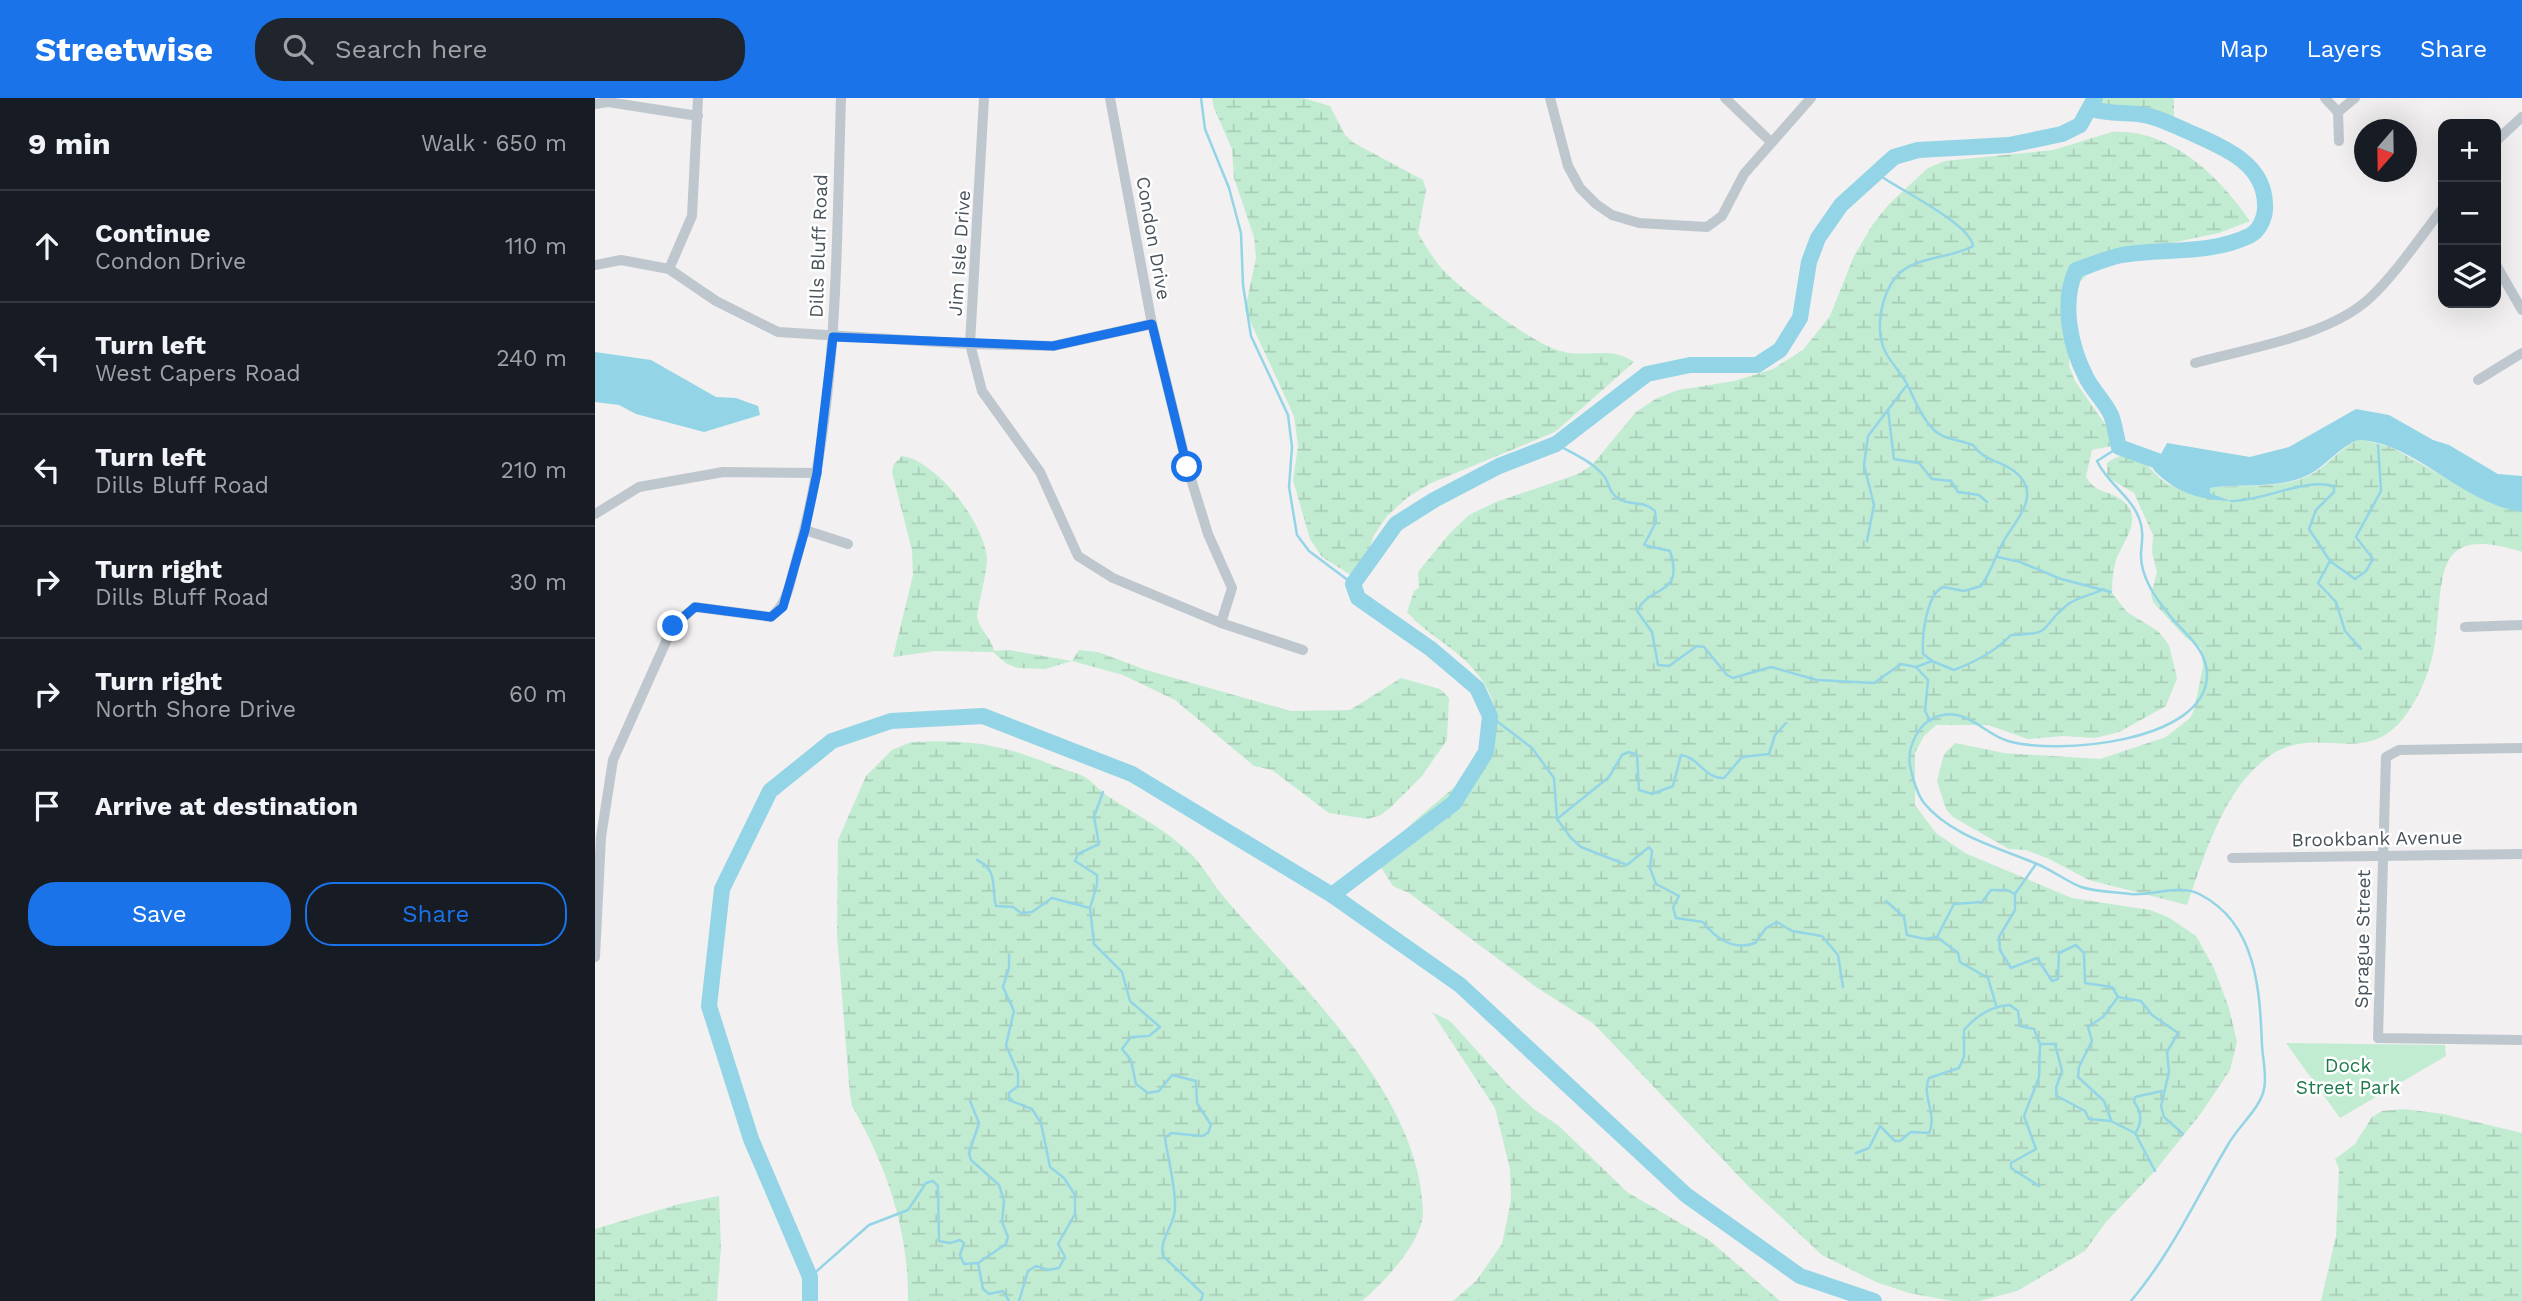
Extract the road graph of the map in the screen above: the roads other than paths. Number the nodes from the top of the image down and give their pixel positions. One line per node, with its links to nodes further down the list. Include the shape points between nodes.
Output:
1 (698, 98): 12 (street)
2 (841, 98): 23 (street, Dills Bluff Road)
3 (984, 98): 24 (street, Jim Isle Drive)
4 (1110, 98): 22 (street, Condon Drive)
5 (1550, 98): 16 (street, via 1568,166 1580,188 1612,215 1639,223 1707,227 1717,221 1744,174)
6 (1725, 98): 16 (street)
7 (1811, 98): 16 (street)
8 (2325, 98): 11 (street)
9 (2355, 98): 11 (street)
10 (595, 104): 12 (street)
11 (2338, 112): 15 (street)
12 (698, 116): 19 (street, via 692,216)
13 (2522, 117): 14 (street)
14 (2501, 136)
15 (2339, 141)
16 (1770, 142)
17 (2438, 214): 26 (street, via 2371,297 2339,320)
18 (595, 265): 19 (street, via 621,260)
19 (669, 269): 23 (street, via 761,325 778,332)
20 (2501, 274): 21 (street)
21 (2522, 310)
22 (1152, 324): 24 (street, via 1053,346); 32 (street, Condon Drive, via 1187,467 1231,588)
23 (833, 337): 24 (street); 28 (street, Dills Bluff Road)
24 (970, 344): 32 (street, Jim Isle Drive, via 982,391 1040,472 1078,556 1113,578)
25 (2522, 353): 27 (street)
26 (2195, 363)
27 (2478, 380)
28 (817, 473): 29 (street, via 723,472 639,487); 30 (street, Dills Bluff Road)
29 (595, 514)
30 (805, 530): 31 (street); 37 (street, Dills Bluff Road, via 783,607 771,617 695,607 673,626 613,760)
31 (848, 544)
32 (1221, 623): 35 (street, Jim Isle Drive)
33 (2522, 625): 34 (street)
34 (2465, 626)
35 (1303, 650)
36 (2522, 748): 39 (street, Sprague Street, via 2399,750 2386,757)
37 (598, 837): 41 (street)
38 (2522, 854): 39 (street, Brookbank Avenue)
39 (2381, 856): 40 (street, Brookbank Avenue); 42 (street, Sprague Street, via 2378,1038)
40 (2232, 858)
41 (595, 957)
42 (2522, 1040)

